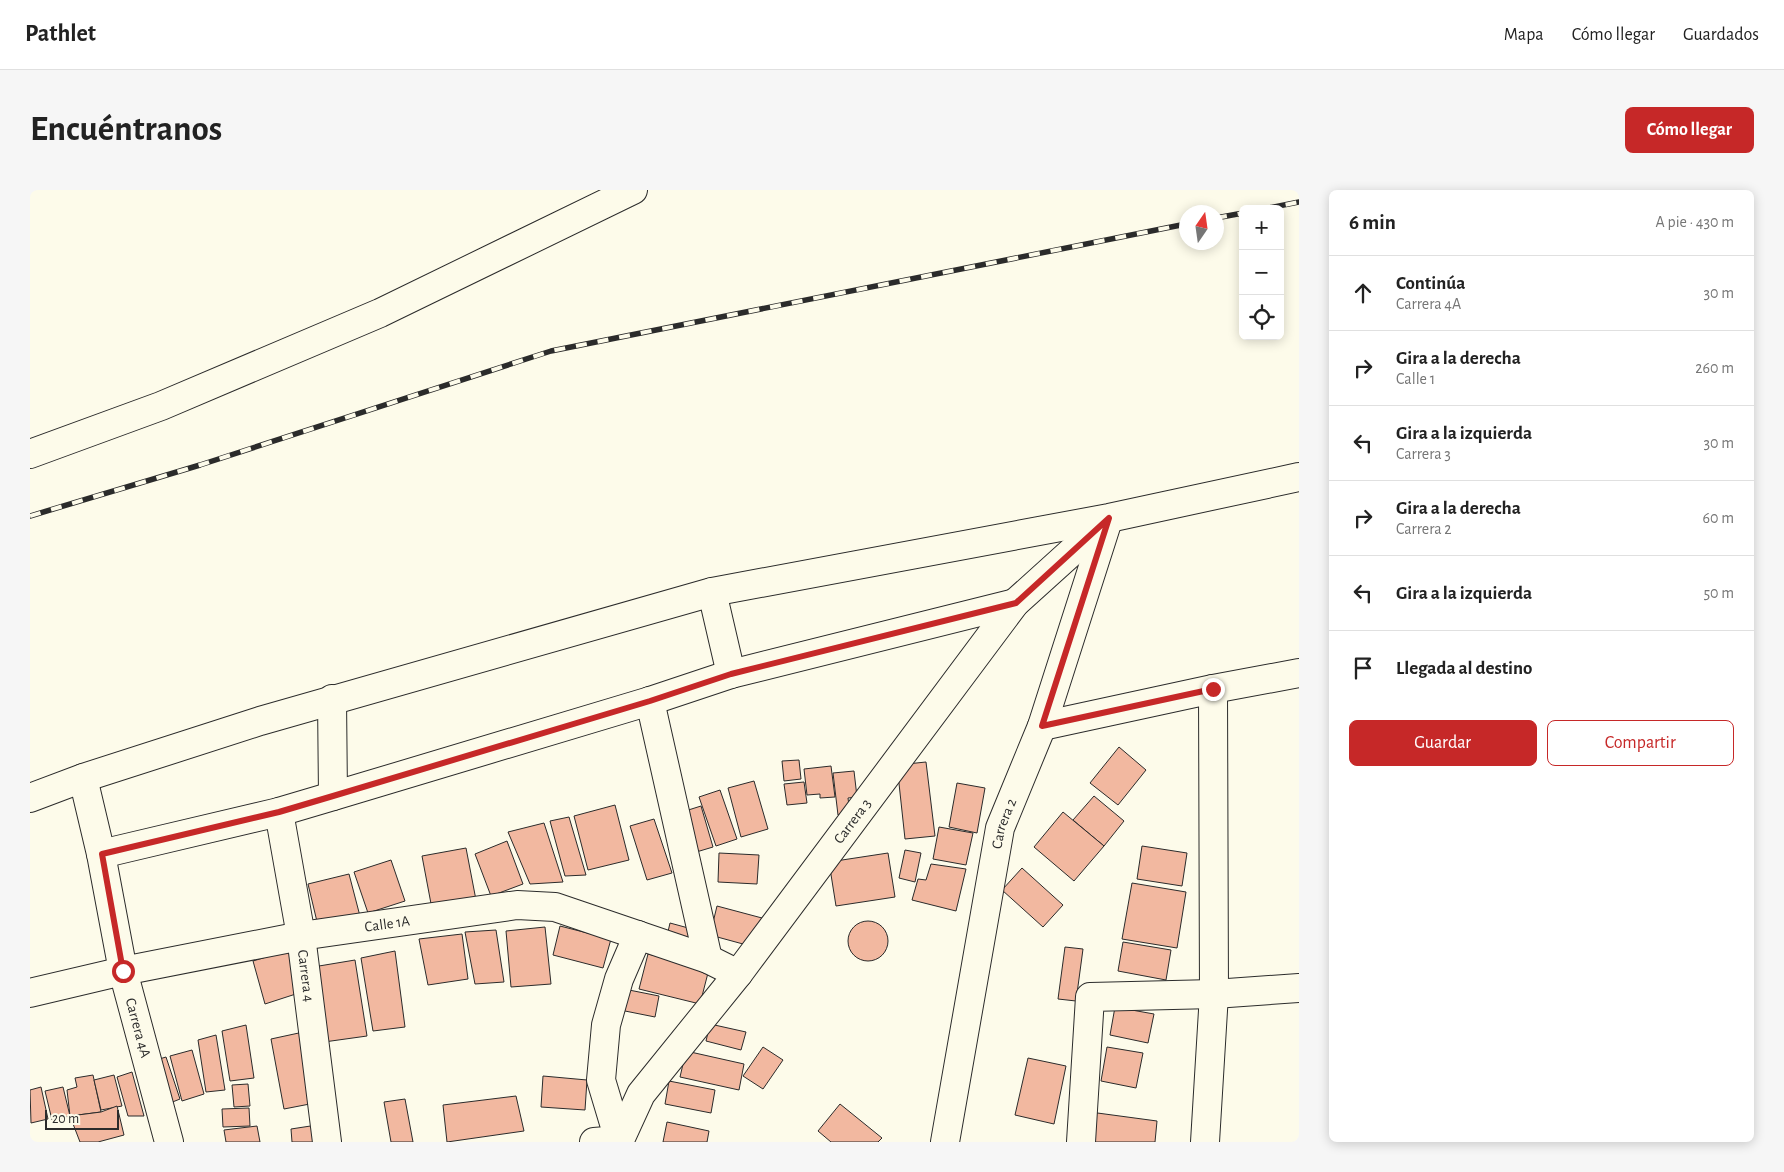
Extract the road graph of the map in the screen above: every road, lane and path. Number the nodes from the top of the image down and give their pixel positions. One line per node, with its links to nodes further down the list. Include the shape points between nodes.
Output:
1 (633, 190): 2 (street, via 380,313 161,406)
2 (30, 454)
3 (1299, 477): 4 (street)
4 (1109, 518): 5 (street); 6 (street, Carrera 3); 12 (street, Carrera 2)
5 (712, 592): 8 (street); 10 (street)
6 (1016, 603): 8 (street); 22 (street, Carrera 3)
7 (1299, 673): 9 (street)
8 (731, 674): 11 (street)
9 (1213, 689): 12 (street); 25 (street)
10 (332, 699): 13 (street); 14 (street)
11 (650, 701): 14 (street); 20 (street)
12 (1042, 726): 29 (street, Carrera 2, via 1000,828)
13 (83, 778): 15 (street); 17 (street, Carrera 4A)
14 (333, 796): 16 (street)
15 (30, 798)
16 (279, 812): 17 (street); 19 (street, Carrera 4)
17 (102, 854): 21 (street, Carrera 4A)
18 (638, 935): 19 (street, Calle 1A, via 555,907 517,905); 20 (street, Calle 1A); 26 (street, via 619,979 606,1025 601,1080)
19 (301, 936): 21 (street, Calle 1A); 28 (street, Carrera 4)
20 (708, 959): 22 (street, Calle 1A)
21 (123, 971): 24 (street, Calle 1A); 27 (street, Carrera 4A)
22 (738, 974): 26 (street, Carrera 3, via 641,1094)
23 (1299, 988): 25 (street)
24 (30, 993)
25 (1214, 994): 30 (street, via 1090,996); 31 (street)
26 (610, 1141)
27 (169, 1142)
28 (327, 1142)
29 (946, 1142)
30 (1081, 1142)
31 (1206, 1142)

